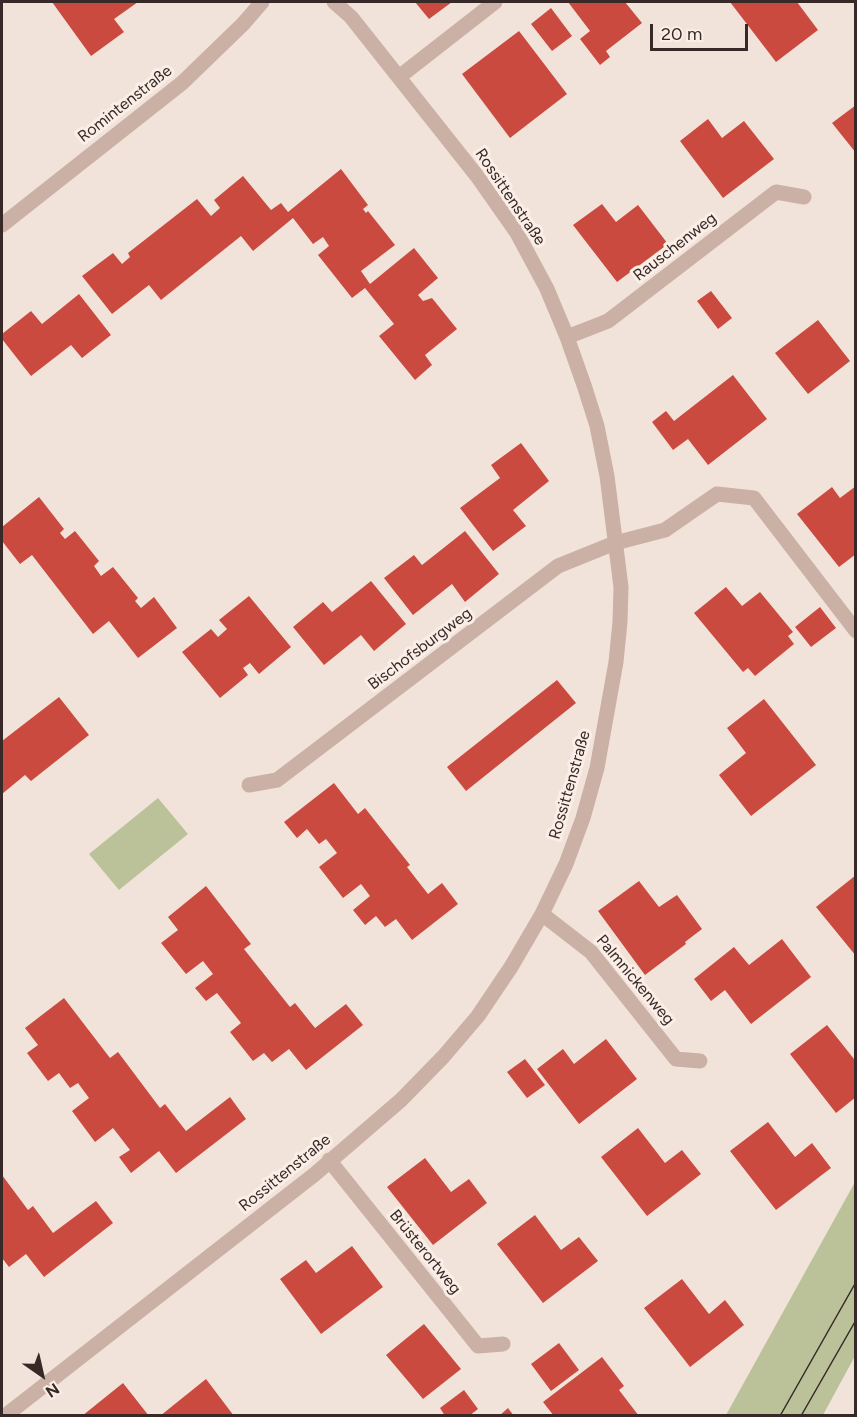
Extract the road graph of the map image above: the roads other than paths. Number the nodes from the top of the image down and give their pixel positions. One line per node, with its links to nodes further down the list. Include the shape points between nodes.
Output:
1 (262, 2): 6 (street, Romintenstraße, via 182,83)
2 (334, 2): 4 (street, Rossittenstraße, via 351,17)
3 (495, 2): 4 (street)
4 (399, 77): 7 (street, Rossittenstraße, via 517,233)
5 (804, 197): 7 (street, Rauschenweg, via 776,192 608,321)
6 (2, 225)
7 (567, 337): 8 (street, Rossittenstraße, via 597,426)
8 (615, 543): 9 (street, Bischofsburgweg, via 665,530 717,494 754,498); 10 (street, Bischofsburgweg, via 558,566 277,780); 11 (street, Rossittenstraße, via 621,587 620,622 604,734 583,818)
9 (855, 631)
10 (249, 785)
11 (542, 914): 12 (street, Palmnickenweg, via 591,952 676,1059); 13 (street, Rossittenstraße, via 478,1016 443,1057 401,1100)
12 (700, 1061)
13 (329, 1160): 14 (street, Brüsterortweg, via 478,1346); 15 (street, Rossittenstraße)
14 (503, 1344)
15 (12, 1413)

